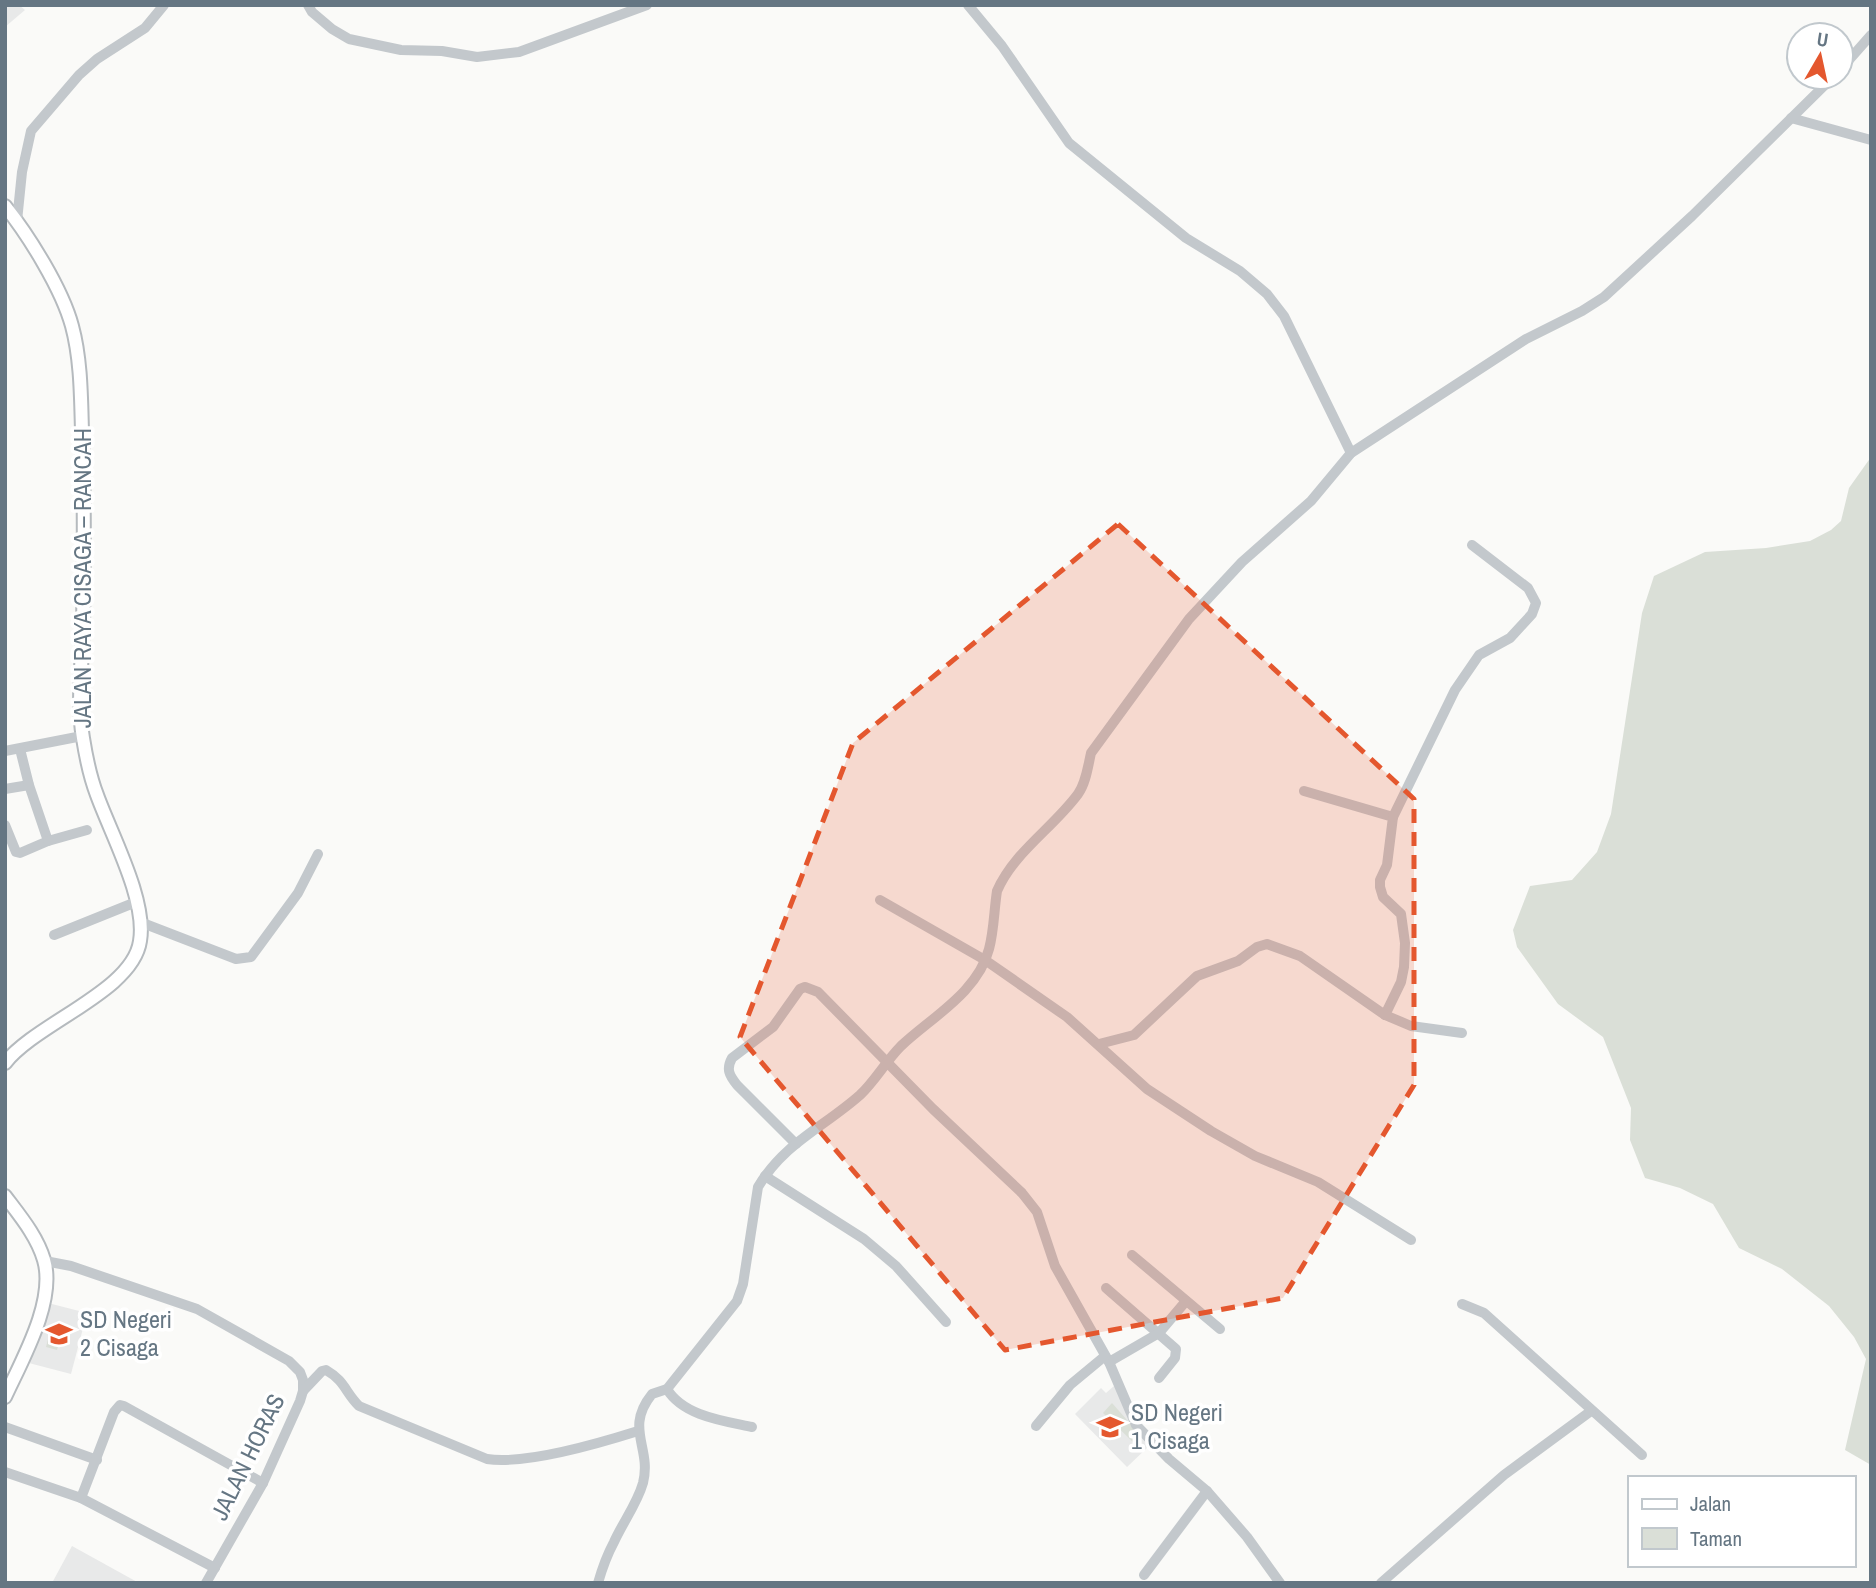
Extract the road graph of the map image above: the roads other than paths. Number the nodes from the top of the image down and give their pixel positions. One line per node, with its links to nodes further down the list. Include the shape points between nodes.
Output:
1 (164, 5): 11 (street, via 145,28 79,75 31,131)
2 (308, 5): 3 (street, via 349,39 401,50 477,57 519,52)
3 (647, 5)
4 (968, 5): 12 (street, via 1069,143 1186,238 1240,271 1266,294 1284,316)
5 (1871, 35): 6 (street)
6 (1855, 53)
7 (1819, 91): 8 (street)
8 (1791, 118): 9 (street); 12 (street, via 1604,297 1525,339)
9 (1871, 141)
10 (5, 206): 11 (main road, JALAN RAYA CISAGA – RANCAH)
11 (17, 221): 14 (main road, JALAN RAYA CISAGA – RANCAH, via 64,305 75,340 84,485)
12 (1351, 453): 29 (street, via 1311,501 1242,562 1189,619 1091,752 1079,793 1001,883)
13 (1472, 545): 20 (street, via 1528,588 1536,603 1510,638 1479,655 1455,690)
14 (82, 736): 15 (street); 26 (main road, JALAN RAYA CISAGA – RANCAH, via 96,793)
15 (20, 749): 16 (street); 17 (street)
16 (5, 751)
17 (29, 785): 18 (street); 23 (street)
18 (5, 789)
19 (1304, 791): 20 (street)
20 (1392, 817): 30 (street, via 1380,887 1383,897 1401,915 1405,967)
21 (5, 825): 23 (street, via 16,852)
22 (86, 830): 23 (street)
23 (48, 841)
24 (318, 854): 27 (street, via 298,893 251,957 236,959)
25 (880, 900): 29 (street)
26 (136, 902): 27 (main road, JALAN RAYA CISAGA – RANCAH); 28 (street)
27 (140, 922): 34 (main road, JALAN RAYA CISAGA – RANCAH, via 137,953 123,973 29,1040)
28 (54, 935)
29 (985, 960): 32 (street); 33 (street, via 964,990)
30 (1385, 1015): 31 (street, via 1411,1026); 32 (street, via 1300,956 1267,944 1197,976 1134,1035)
31 (1462, 1033)
32 (1099, 1045): 38 (street, via 1147,1089 1211,1131 1255,1156 1318,1182)
33 (887, 1062): 35 (street, via 860,1094); 35 (street, via 818,992 800,989 773,1027 728,1065 737,1085); 47 (street, via 1037,1212 1055,1266)
34 (5, 1063)
35 (796, 1144): 36 (street)
36 (765, 1176): 44 (street, via 864,1239 897,1266); 49 (street, via 758,1187 740,1293)
37 (5, 1196): 40 (main road)
38 (1410, 1240)
39 (1132, 1255): 42 (street)
40 (45, 1261): 50 (street, JALAN HORAS, via 205,1312 289,1361 300,1372); 51 (main road, via 44,1300)
41 (1106, 1288): 46 (street)
42 (1186, 1301): 45 (street); 46 (street)
43 (1462, 1304): 52 (street, via 1484,1313)
44 (946, 1322)
45 (1220, 1329)
46 (1159, 1333): 47 (street); 48 (street, via 1177,1351)
47 (1107, 1359): 53 (street, via 1070,1385); 61 (street, via 1140,1430)
48 (1160, 1378)
49 (667, 1389): 55 (street, via 681,1404 702,1414); 56 (street, via 645,1402)
50 (303, 1391): 56 (street, via 326,1370 344,1384 359,1406 499,1461); 60 (street, JALAN HORAS)
51 (5, 1397)
52 (1591, 1411): 57 (street); 68 (street, via 1504,1475)
53 (1036, 1426)
54 (5, 1427): 58 (street)
55 (752, 1427)
56 (638, 1431): 67 (street, via 645,1457 642,1483)
57 (1642, 1455)
58 (97, 1460): 60 (street, via 116,1408 124,1406); 62 (street)
59 (5, 1472): 62 (street)
60 (263, 1483): 63 (street, JALAN HORAS)
61 (1207, 1491): 64 (street); 65 (street, via 1247,1537)
62 (81, 1498): 63 (street)
63 (215, 1568): 66 (street, JALAN HORAS)
64 (1144, 1574)
65 (1275, 1581)
66 (205, 1583)
67 (598, 1583)
68 (1381, 1583)

